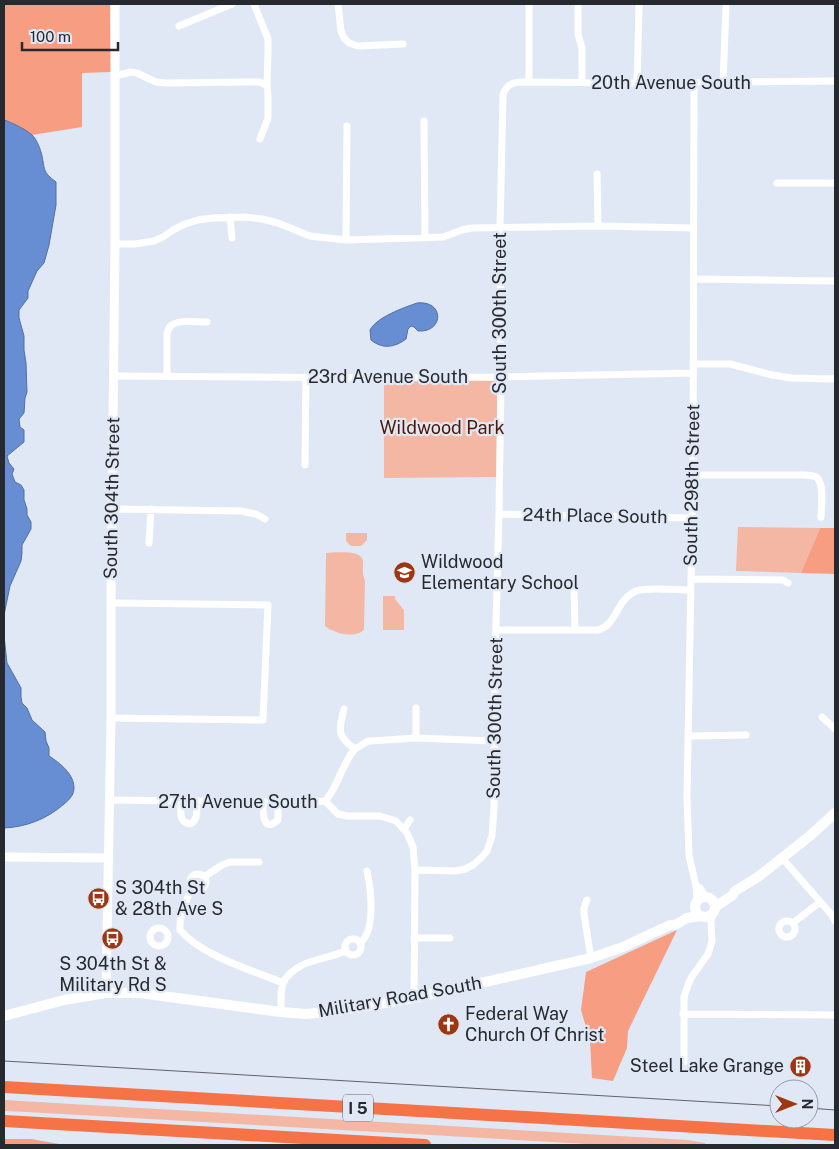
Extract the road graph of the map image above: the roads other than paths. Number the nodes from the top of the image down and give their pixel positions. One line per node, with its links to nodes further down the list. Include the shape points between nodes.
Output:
1 (115, 4): 11 (street, South 304th Street)
2 (232, 4): 9 (street)
3 (254, 4): 19 (street, via 268,39)
4 (338, 4): 10 (street, via 341,31 348,43 358,46)
5 (529, 4): 13 (street)
6 (578, 4): 14 (street)
7 (639, 5): 15 (street)
8 (726, 7): 17 (street)
9 (179, 26)
10 (403, 44)
11 (115, 76): 19 (street, via 131,72 156,82 260,82); 33 (street, South 304th Street)
12 (835, 81): 17 (street, 20th Avenue South)
13 (529, 82): 14 (street, 20th Avenue South); 18 (street, 20th Avenue South)
14 (582, 82): 15 (street, 20th Avenue South)
15 (637, 83): 16 (street, 20th Avenue South)
16 (694, 83): 17 (street, 20th Avenue South); 29 (street, South 298th Street)
17 (723, 83)
18 (508, 85): 28 (street, South 300th Street, via 503,94)
19 (267, 86): 22 (street, via 268,118)
20 (424, 121): 31 (street)
21 (347, 126): 32 (street)
22 (260, 138)
23 (598, 174): 27 (street)
24 (777, 183): 25 (street)
25 (835, 183)
26 (230, 217): 30 (street); 32 (street, via 268,220 310,236); 33 (street, via 192,221 148,243)
27 (598, 226): 28 (street); 29 (street)
28 (500, 228): 31 (street, via 462,230 443,237); 42 (street, South 300th Street)
29 (693, 228): 34 (street, South 298th Street)
30 (232, 238)
31 (425, 238): 32 (street)
32 (346, 240)
33 (115, 244): 39 (street, South 304th Street)
34 (694, 279): 35 (street); 37 (street, South 298th Street)
35 (835, 281)
36 (206, 322): 40 (street, via 180,322 170,326 167,333)
37 (693, 364): 38 (street, South 298th Street); 43 (street, via 730,364 791,378)
38 (692, 372): 42 (street, 23rd Avenue South); 45 (street, South 298th Street)
39 (112, 376): 40 (street, 23rd Avenue South); 46 (street, South 304th Street)
40 (167, 376): 41 (street, 23rd Avenue South)
41 (306, 377): 42 (street, 23rd Avenue South); 44 (street)
42 (501, 377): 48 (street, South 300th Street)
43 (835, 379)
44 (306, 465)
45 (693, 475): 49 (street, via 812,476 821,486); 50 (street, South 298th Street)
46 (113, 509): 47 (street); 57 (street, South 304th Street)
47 (151, 509): 51 (street, via 244,511); 52 (street)
48 (499, 514): 50 (street, 24th Place South); 58 (street, South 300th Street)
49 (821, 517)
50 (692, 518): 53 (street, South 298th Street)
51 (266, 519)
52 (150, 543)
53 (691, 579): 54 (street, via 784,580); 56 (street, South 298th Street)
54 (788, 583)
55 (574, 590): 59 (street)
56 (690, 590): 59 (street, via 634,592 605,627); 66 (street, South 298th Street)
57 (111, 603): 63 (street, South 304th Street); 63 (street, via 268,605 263,720)
58 (496, 630): 59 (street); 68 (street, South 300th Street)
59 (575, 630)
60 (416, 708): 67 (street)
61 (344, 709): 69 (street, via 340,724 342,736)
62 (822, 717): 64 (street)
63 (111, 718): 70 (street, South 304th Street)
64 (835, 729)
65 (746, 735): 66 (street)
66 (688, 736): 89 (street, South 298th Street, via 688,842 690,864)
67 (416, 738): 68 (street); 69 (street, via 372,741)
68 (494, 741): 83 (street, South 300th Street, via 494,807 492,836 487,851 465,869)
69 (355, 749): 71 (street)
70 (110, 800): 72 (street, 27th Avenue South); 80 (street, South 304th Street)
71 (325, 801): 75 (street, 27th Avenue South); 78 (street, 27th Avenue South, via 338,814 380,816 396,821)
72 (181, 802): 73 (street, 27th Avenue South); 73 (street, via 182,819 190,824 196,817)
73 (197, 802): 74 (street, 27th Avenue South)
74 (263, 802): 75 (street, 27th Avenue South); 75 (street, via 263,819 269,824 278,820)
75 (278, 802)
76 (835, 813): 81 (main road, Military Road South)
77 (410, 820): 78 (street)
78 (404, 829): 83 (street, via 413,847)
79 (4, 857): 80 (street)
80 (108, 858): 105 (street, South 304th Street)
81 (782, 858): 87 (main road, Military Road South); 90 (street)
82 (259, 862): 85 (street, via 230,862)
83 (415, 870): 99 (street)
84 (366, 871): 101 (street, via 370,887 370,920 368,933)
85 (204, 877): 86 (street, via 204,888); 86 (street, via 194,876 191,880)
86 (193, 888): 97 (street)
87 (735, 891): 89 (main road, Military Road South); 91 (main road, Military Road South)
88 (587, 900): 103 (street, via 584,914)
89 (702, 900): 91 (main road, via 714,902); 92 (main road, via 695,911); 95 (main road, Military Road South)
90 (820, 902): 93 (street); 94 (street)
91 (714, 911): 92 (main road, via 709,916); 96 (street)
92 (701, 916): 95 (main road, Military Road South); 96 (street)
93 (835, 921)
94 (793, 923)
95 (670, 925): 103 (main road, Military Road South)
96 (712, 927): 108 (street, via 708,954 685,991)
97 (180, 930): 98 (street); 104 (street, via 214,955)
98 (167, 934)
99 (414, 938): 100 (street); 106 (street)
100 (450, 938)
101 (360, 943): 102 (street, via 349,940); 102 (street, via 358,954 350,955)
102 (345, 951): 104 (street, via 302,965)
103 (591, 958): 106 (main road, Military Road South)
104 (283, 983): 107 (street)
105 (106, 993): 107 (main road, Military Road South, via 140,993); 109 (main road, Military Road South)
106 (414, 998): 107 (main road, Military Road South, via 338,1011)
107 (281, 1012)
108 (683, 1014): 110 (street); 111 (street)
109 (4, 1016)
110 (835, 1016)
111 (684, 1062)
112 (4, 1087): 114 (highway, I 5)
113 (4, 1121): 115 (highway, I 5)
114 (835, 1135)
115 (424, 1145)

